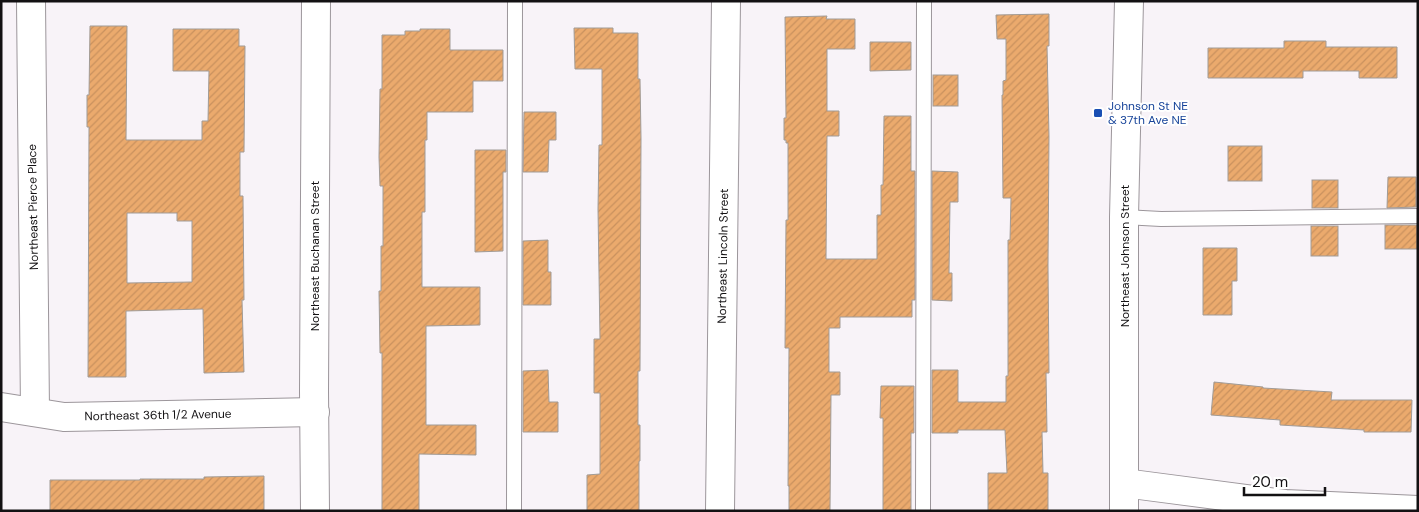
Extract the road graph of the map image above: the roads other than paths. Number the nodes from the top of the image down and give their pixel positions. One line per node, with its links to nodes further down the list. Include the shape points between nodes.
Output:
1 (31, 1): 10 (street, Northeast Pierce Place)
2 (316, 1): 11 (street, Northeast Buchanan Street)
3 (515, 1): 15 (lane)
4 (726, 1): 16 (street, Northeast Lincoln Street)
5 (924, 1): 17 (lane)
6 (1129, 1): 8 (street, Northeast Johnson Street)
7 (1418, 216): 8 (lane)
8 (1124, 217): 12 (street, Northeast Johnson Street)
9 (1, 407): 10 (street, Northeast 36th 1/2 Avenue)
10 (35, 412): 11 (street, Northeast 36th 1/2 Avenue, via 64,417)
11 (315, 412): 14 (street, Northeast Buchanan Street)
12 (1124, 483): 13 (street, via 1285,504); 18 (street, Northeast Johnson Street)
13 (1418, 510)
14 (315, 511)
15 (514, 511)
16 (720, 511)
17 (923, 511)
18 (1124, 511)

